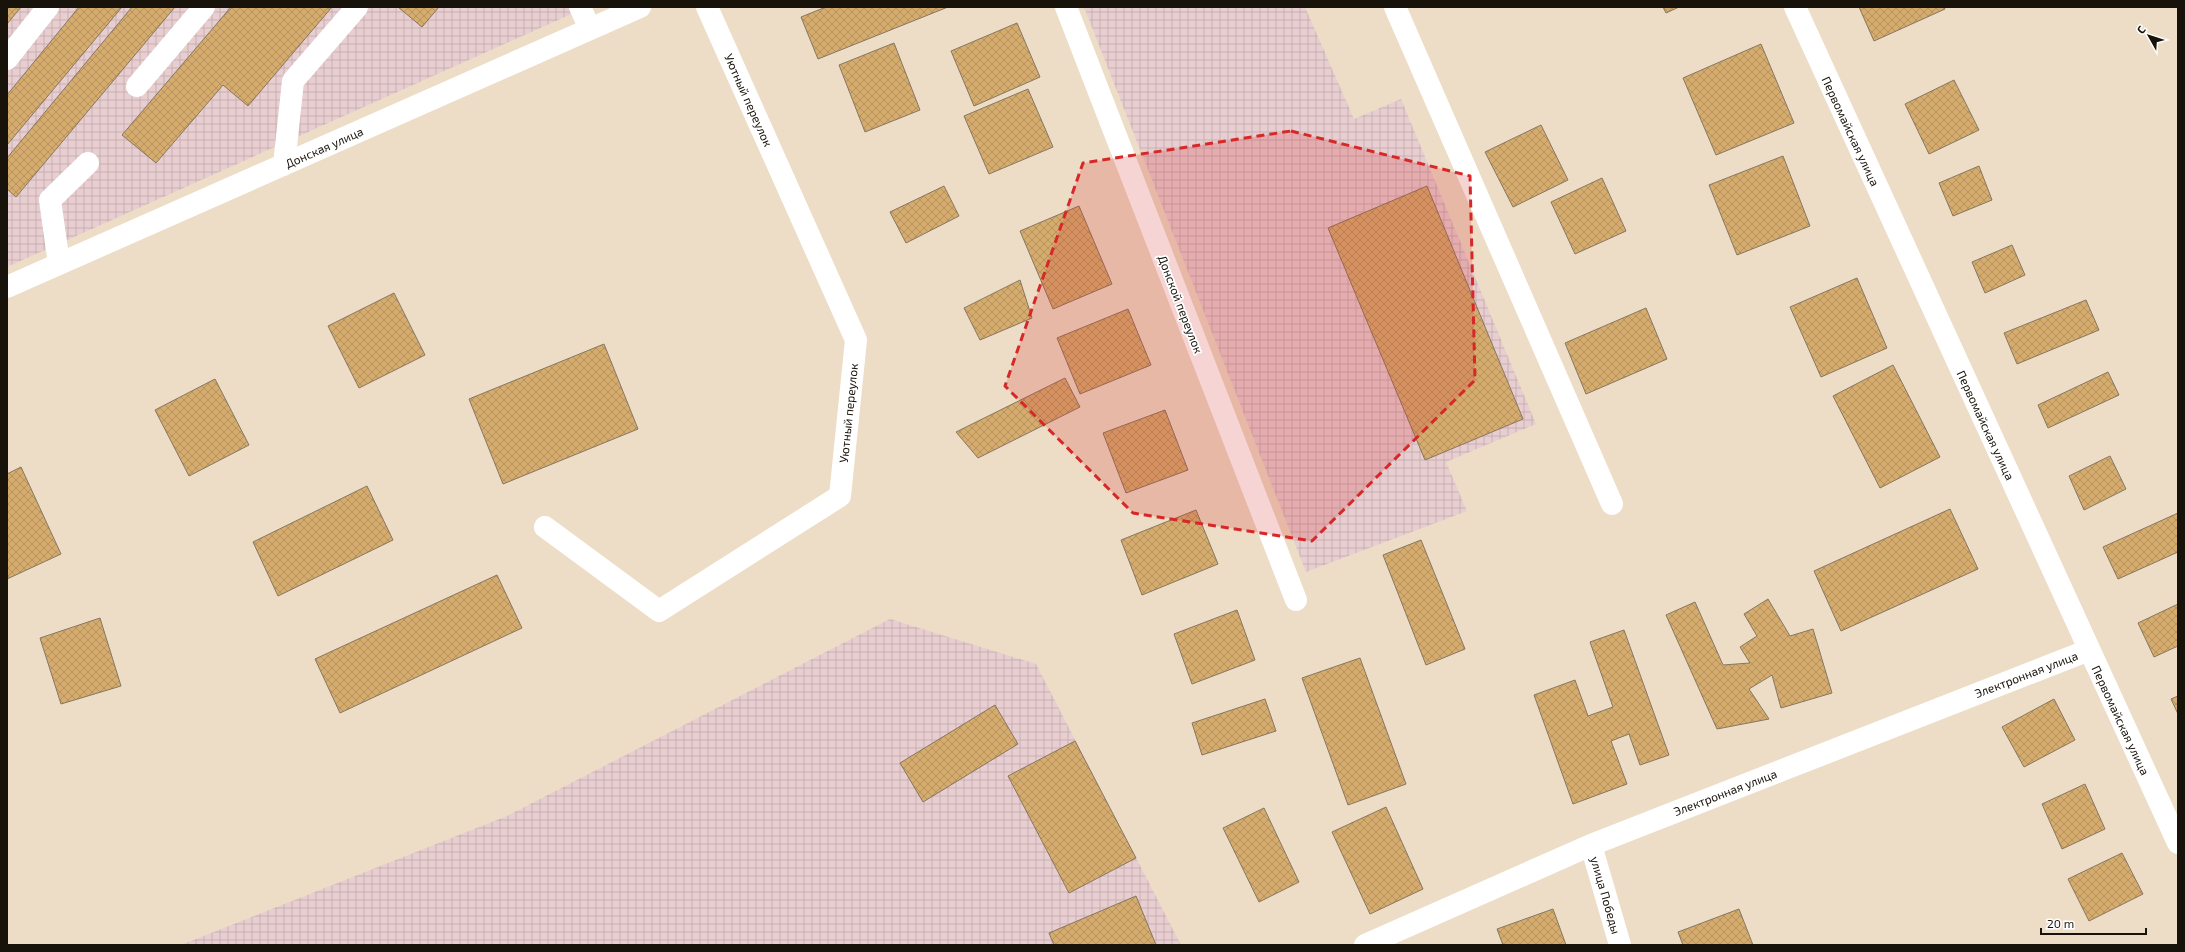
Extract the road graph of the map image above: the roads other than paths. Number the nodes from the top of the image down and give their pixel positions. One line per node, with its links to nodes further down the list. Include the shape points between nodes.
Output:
1 (48, 7): 11 (street)
2 (204, 7): 12 (street)
3 (357, 7): 14 (street, via 293,81)
4 (580, 7): 10 (street)
5 (640, 7): 10 (street, Донская улица)
6 (707, 7): 18 (street, Уютный переулок, via 856,340 840,496 659,611)
7 (1066, 7): 19 (street, Донской переулок)
8 (1395, 7): 17 (street)
9 (1795, 7): 20 (street, Первомайская улица)
10 (590, 29): 14 (street, Донская улица)
11 (7, 59)
12 (137, 86)
13 (88, 163): 15 (street, via 50,200)
14 (284, 165): 15 (street, Донская улица)
15 (59, 264): 16 (street, Донская улица)
16 (7, 288)
17 (1612, 504)
18 (545, 527)
19 (1296, 600)
20 (2089, 650): 21 (street, Первомайская улица); 22 (street, Электронная улица)
21 (2178, 843)
22 (1591, 845): 23 (street, Электронная улица); 24 (street, улица Победы)
23 (1365, 945)
24 (1620, 945)

